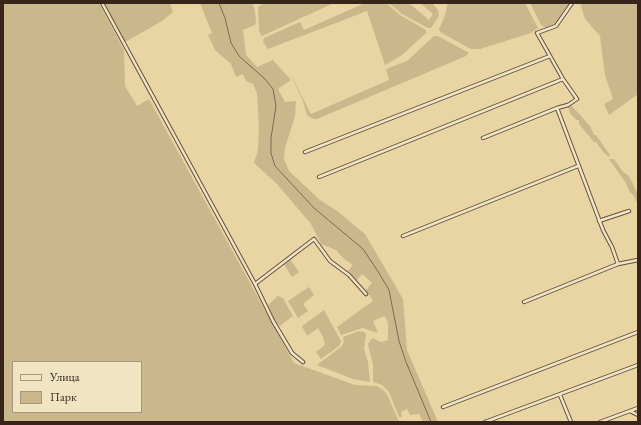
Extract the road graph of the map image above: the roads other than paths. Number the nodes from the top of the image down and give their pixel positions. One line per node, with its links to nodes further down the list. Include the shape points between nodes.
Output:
1 (102, 3): 15 (street)
2 (572, 3): 3 (street, via 556,26 537,33)
3 (550, 56): 4 (street); 7 (street)
4 (564, 79): 5 (street, via 577,98 568,105); 9 (street)
5 (557, 108): 6 (street); 8 (street)
6 (483, 138)
7 (305, 152)
8 (578, 166): 11 (street); 12 (street)
9 (320, 177)
10 (629, 211): 11 (street)
11 (599, 221): 14 (street)
12 (403, 236)
13 (638, 260): 14 (street)
14 (618, 264): 17 (street)
15 (255, 284): 16 (street, via 314,239 330,261 349,275); 19 (street, via 292,353)
16 (366, 294)
17 (524, 302)
18 (638, 332): 22 (street)
19 (303, 362)
20 (638, 365): 21 (street)
21 (560, 394): 26 (street); 27 (street)
22 (443, 407)
23 (638, 408): 24 (street)
24 (630, 411): 25 (street); 28 (street)
25 (638, 415)
26 (485, 422)
27 (571, 422)
28 (600, 422)

